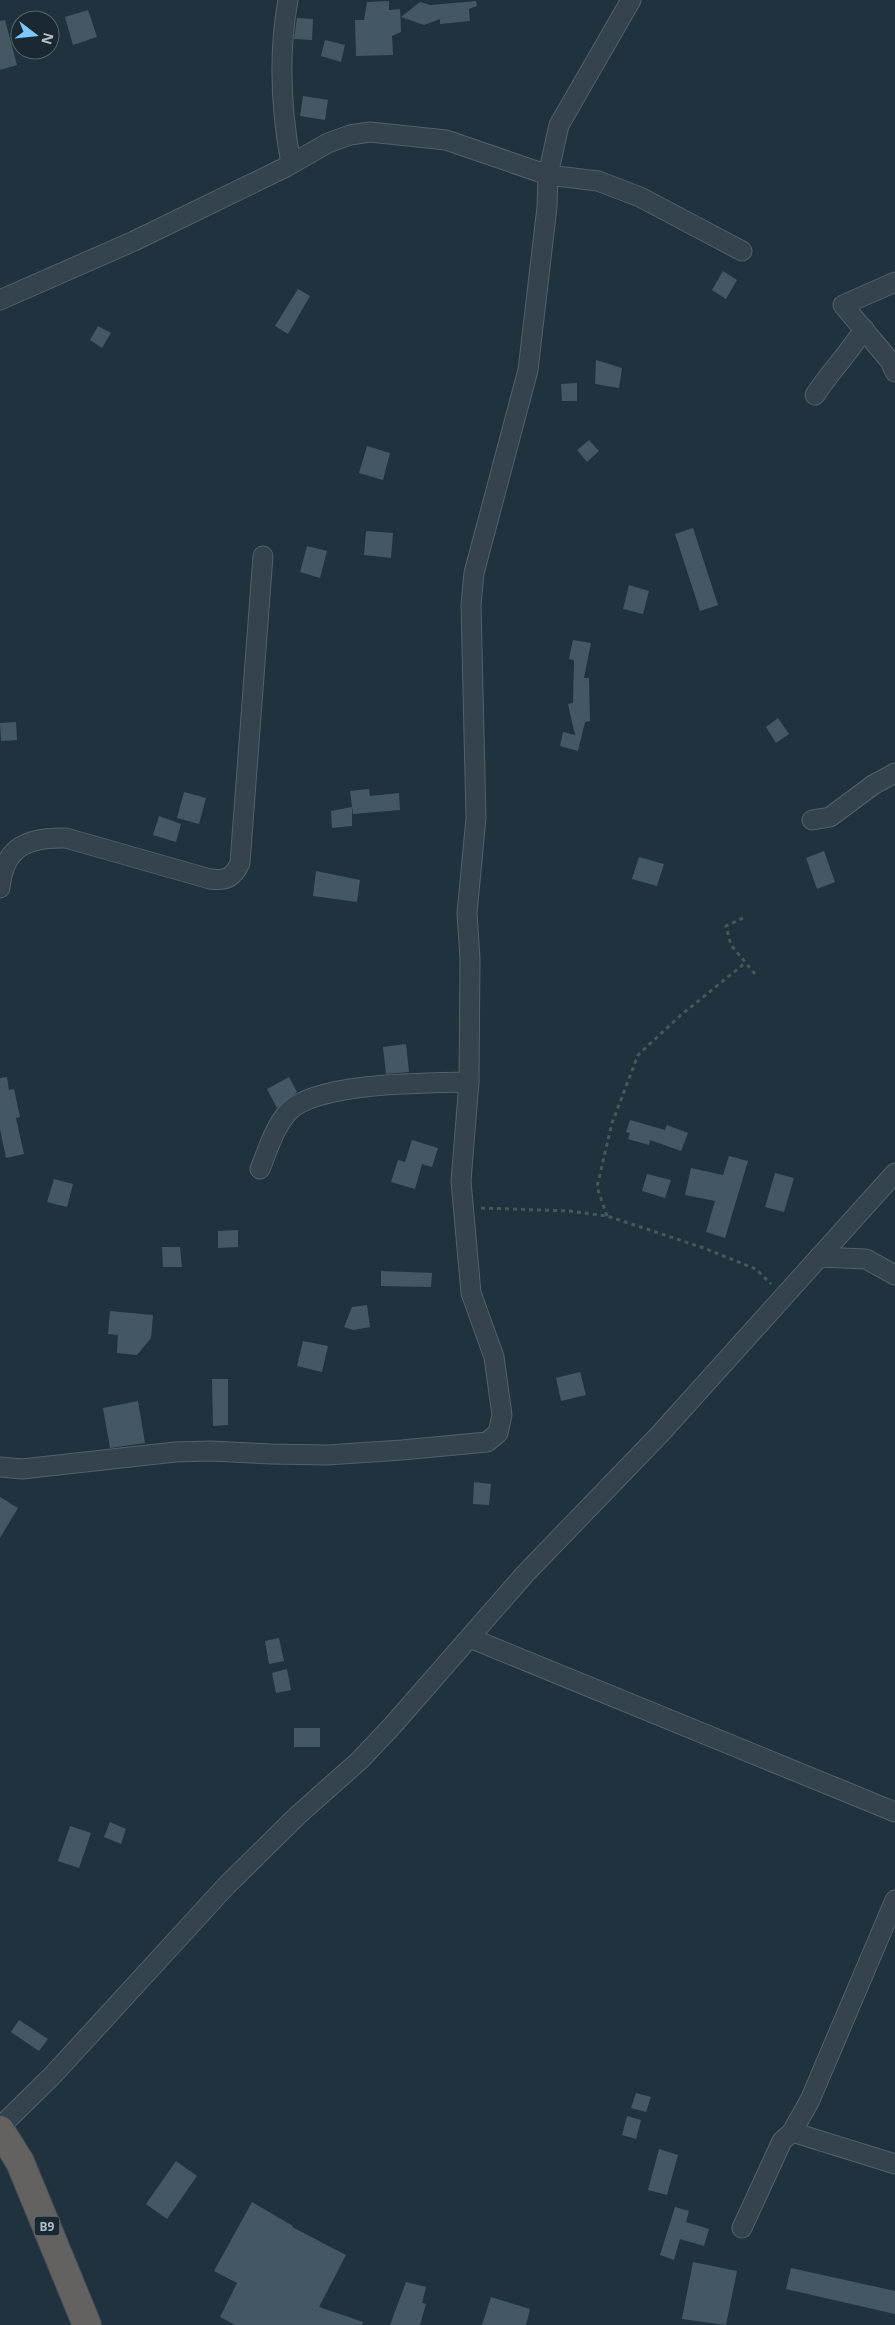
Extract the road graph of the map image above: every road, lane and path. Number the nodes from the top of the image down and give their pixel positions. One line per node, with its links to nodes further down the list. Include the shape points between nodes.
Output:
1 (288, 0): 3 (street, via 282,84)
2 (631, 0): 4 (street, via 559,125)
3 (291, 164): 4 (street, via 328,143 370,132 446,140); 7 (street, via 134,241)
4 (548, 175): 5 (street, via 598,181 640,197); 18 (street, via 548,207 528,370 472,588 470,643 476,818 467,914 470,959)
5 (742, 251)
6 (895, 282): 8 (street, via 843,305)
7 (0, 300)
8 (864, 329): 9 (street); 10 (street, via 852,350 828,374)
9 (895, 372)
10 (815, 395)
11 (263, 556): 14 (street, via 240,863 236,872 223,880 210,880 66,838 46,838 15,850 6,862)
12 (895, 773): 13 (street, via 872,785 830,817)
13 (812, 820)
14 (0, 888)
15 (744, 918): 16 (path, via 726,926 730,945)
16 (745, 963): 17 (path); 22 (path, via 638,1055 612,1123 597,1187)
17 (755, 974)
18 (468, 1082): 19 (street, via 378,1084 302,1102 289,1112 275,1132); 21 (street)
19 (260, 1170)
20 (895, 1172): 23 (street)
21 (462, 1209): 22 (path, via 515,1208); 26 (street, via 471,1293 496,1367 502,1416 494,1438 487,1442 303,1455 182,1452 22,1469)
22 (607, 1216): 25 (path, via 756,1269)
23 (819, 1257): 24 (street, via 866,1259); 25 (street)
24 (895, 1275)
25 (785, 1296): 27 (street, via 660,1434 525,1574)
26 (0, 1467)
27 (470, 1638): 28 (street); 30 (street, via 367,1753 227,1885)
28 (895, 1812)
29 (895, 1900): 31 (street, via 810,2100)
30 (0, 2129): 34 (highway, B9, via 23,2170)
31 (792, 2132): 32 (street); 33 (street, via 782,2141)
32 (895, 2164)
33 (742, 2228)
34 (87, 2325)

